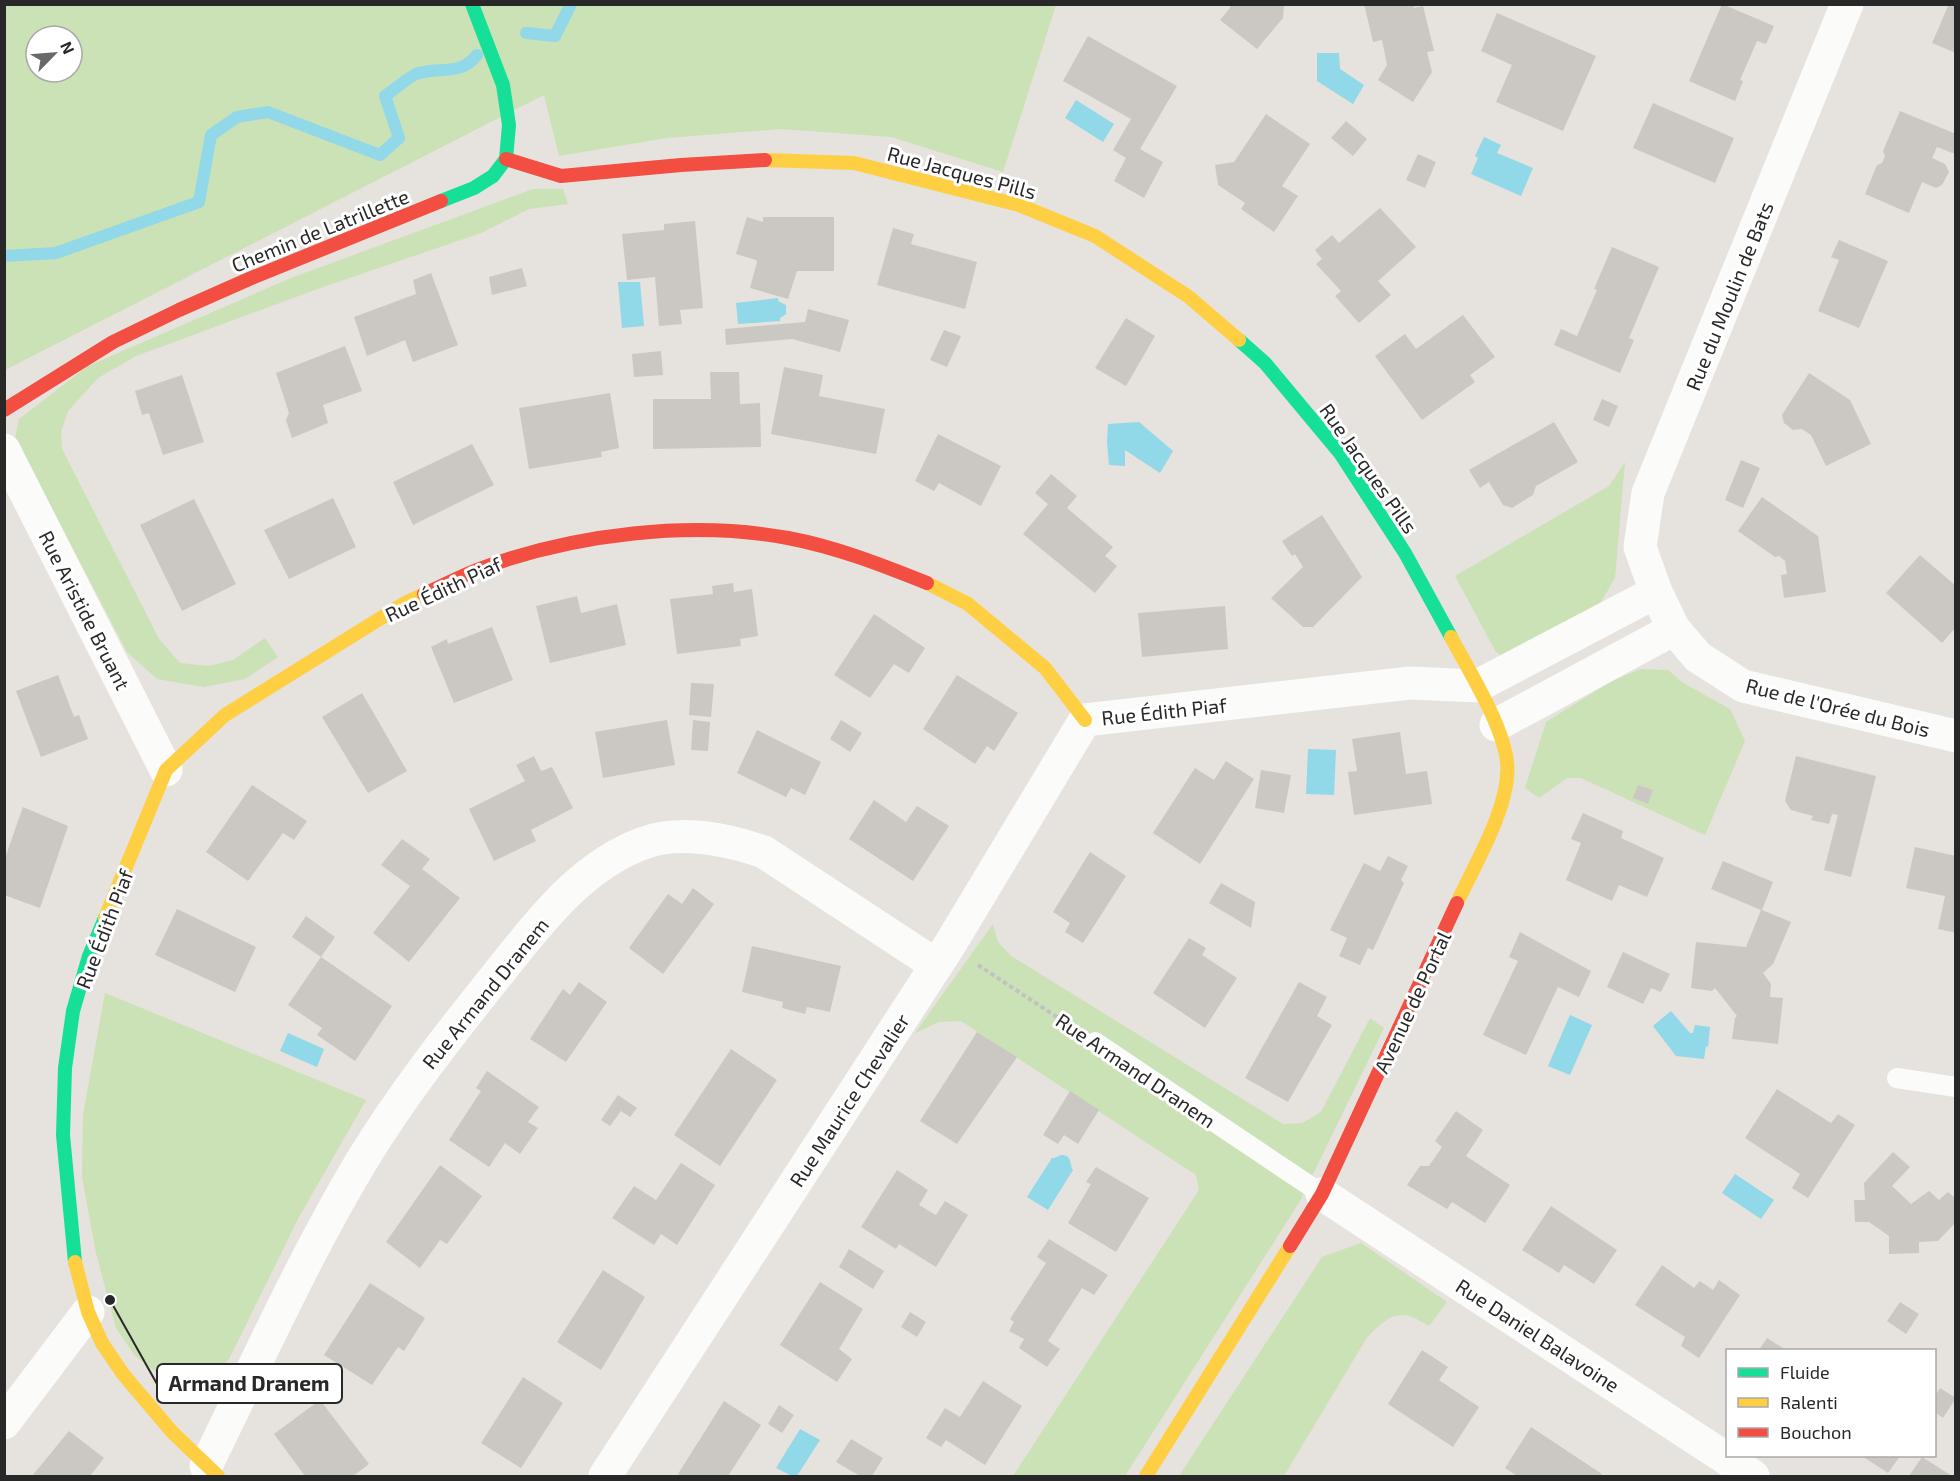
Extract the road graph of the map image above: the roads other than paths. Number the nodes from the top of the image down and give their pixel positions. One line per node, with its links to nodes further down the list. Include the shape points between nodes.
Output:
1 (472, 4): 3 (street, via 502,85 509,125)
2 (1847, 4): 6 (street, Rue du Moulin de Bats, via 1648,494 1640,547)
3 (506, 159): 4 (street, Chemin de Latrillette, via 493,176 474,188 249,279 113,342); 8 (street, Rue Jacques Pills, via 561,176 771,160 854,164 1018,205 1095,236 1189,297 1265,363 1340,453 1405,553)
4 (4, 410)
5 (4, 450): 12 (street, Rue Aristide Bruant)
6 (1656, 592): 7 (street, Rue de l'Orée du Bois); 8 (street)
7 (1674, 628): 10 (street); 11 (street, Rue de l'Orée du Bois, via 1698,657 1743,686)
8 (1477, 686): 9 (street, Rue Édith Piaf, via 1410,683); 10 (street, Avenue de Portal)
9 (1085, 720): 12 (street, Rue Édith Piaf, via 1045,668 969,604 927,583 870,561 789,538 713,529 668,530 593,540 517,557 482,568 405,603 225,715); 13 (street, Rue Maurice Chevalier)
10 (1496, 725): 17 (street, Avenue de Portal, via 1507,761 1499,812)
11 (1956, 736)
12 (166, 770): 18 (street, Rue Édith Piaf, via 89,956 73,1011 64,1068 63,1135 74,1259)
13 (943, 955): 20 (street, Rue Armand Dranem, via 764,852 732,841 675,837 645,842 594,871 527,937 400,1101 318,1239); 21 (street, Rue Maurice Chevalier)
14 (1095, 1042): 17 (lane, Rue Armand Dranem)
15 (1898, 1078): 16 (lane)
16 (1956, 1087)
17 (1322, 1194): 22 (street, Avenue de Portal); 23 (street, Rue Daniel Balavoine)
18 (88, 1312): 19 (street); 20 (street, Rue Édith Piaf, via 102,1343 123,1374 172,1432)
19 (4, 1423)
20 (212, 1471)
21 (605, 1476)
22 (1146, 1476)
23 (1753, 1476)

